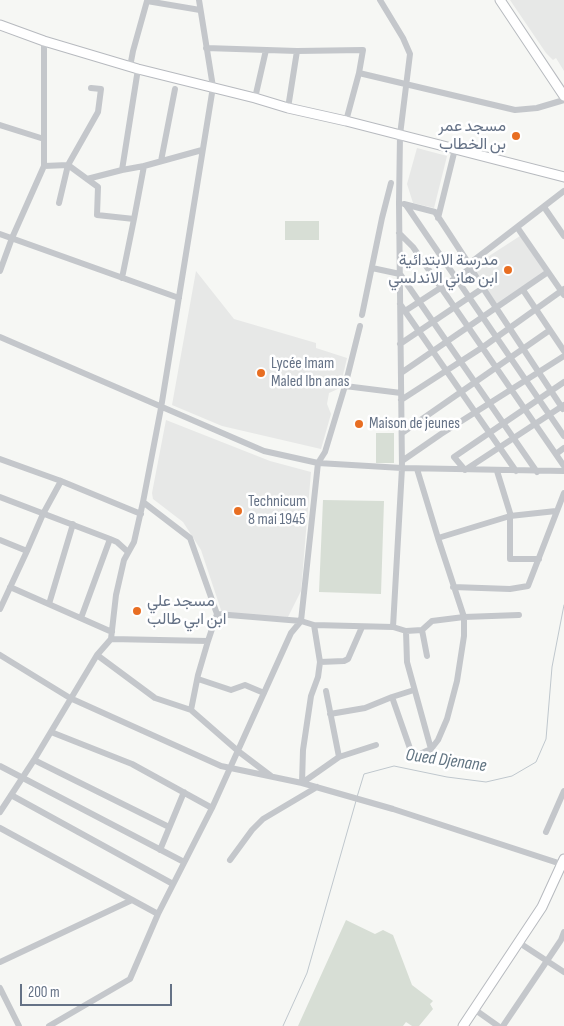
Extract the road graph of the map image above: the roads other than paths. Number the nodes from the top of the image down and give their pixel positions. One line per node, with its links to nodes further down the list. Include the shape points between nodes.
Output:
1 (199, 0): 4 (street)
2 (380, 0): 12 (street, via 410,54)
3 (500, 0): 16 (main road)
4 (200, 10): 7 (street); 10 (street, via 147,1 133,51)
5 (0, 25): 6 (main road)
6 (44, 41): 10 (main road); 23 (street)
7 (206, 48): 8 (street); 13 (street)
8 (266, 50): 9 (street); 17 (street)
9 (297, 51): 11 (street, via 363,50); 19 (street)
10 (134, 68): 13 (main road); 30 (street)
11 (359, 73): 12 (street); 20 (street)
12 (405, 85): 18 (street, via 515,110); 22 (street)
13 (213, 87): 17 (main road); 25 (street)
14 (91, 88): 27 (street, via 101,89 98,112)
15 (175, 89): 26 (street)
16 (564, 96)
17 (255, 98): 19 (main road)
18 (564, 100)
19 (288, 108): 20 (main road)
20 (346, 121): 22 (main road)
21 (0, 125): 23 (street)
22 (400, 135): 24 (main road); 36 (street)
23 (44, 139): 28 (street)
24 (454, 149): 31 (main road); 38 (street)
25 (202, 150): 26 (street); 57 (street)
26 (161, 161): 29 (street)
27 (68, 165): 28 (street); 32 (street); 35 (street)
28 (44, 166): 44 (street)
29 (144, 166): 30 (street); 39 (street)
30 (122, 170): 32 (street)
31 (564, 177)
32 (87, 179): 39 (street, via 98,187 97,215)
33 (391, 183): 46 (street)
34 (564, 191): 37 (street)
35 (59, 203)
36 (402, 204): 38 (street, via 435,212); 41 (street); 50 (street)
37 (544, 207): 40 (street); 43 (street)
38 (438, 218): 45 (street)
39 (134, 219): 51 (street)
40 (517, 227): 45 (street); 48 (street)
41 (399, 233): 49 (street); 52 (street, via 413,247)
42 (0, 234): 44 (street)
43 (564, 236)
44 (12, 238): 47 (street); 51 (street)
45 (470, 266): 50 (street); 53 (street)
46 (372, 268): 49 (street); 64 (street)
47 (0, 271)
48 (548, 272): 54 (street); 55 (street)
49 (400, 274): 58 (street); 59 (street)
50 (456, 277): 52 (street); 56 (street)
51 (122, 278): 57 (street)
52 (440, 288): 58 (street); 60 (street)
53 (483, 288): 56 (street); 61 (street)
54 (523, 290): 61 (street); 62 (street)
55 (563, 292): 62 (street)
56 (469, 297): 60 (street); 65 (street)
57 (178, 298): 98 (street)
58 (420, 302): 63 (street); 66 (street)
59 (400, 304): 63 (street); 75 (street)
60 (454, 307): 66 (street); 68 (street)
61 (497, 308): 65 (street); 69 (street)
62 (536, 309): 69 (street); 70 (street)
63 (405, 311): 71 (street)
64 (362, 315)
65 (483, 318): 68 (street); 73 (street)
66 (433, 321): 71 (street); 74 (street)
67 (360, 326): 90 (street)
68 (468, 328): 74 (street); 76 (street)
69 (510, 328): 73 (street); 77 (street)
70 (550, 330): 77 (street); 79 (street)
71 (419, 331): 75 (street); 78 (street)
72 (0, 337): 98 (street)
73 (497, 337): 76 (street); 81 (street)
74 (447, 342): 78 (street); 82 (street)
75 (400, 344): 86 (street)
76 (482, 348): 82 (street); 83 (street)
77 (524, 348): 81 (street); 85 (street)
78 (434, 351): 84 (street); 86 (street)
79 (564, 351)
80 (564, 356): 85 (street)
81 (510, 357): 83 (street); 87 (street)
82 (461, 362): 84 (street); 88 (street)
83 (496, 367): 88 (street); 91 (street)
84 (447, 370): 93 (street); 94 (street)
85 (538, 371): 87 (street); 92 (street)
86 (401, 373): 94 (street)
87 (525, 380): 91 (street); 95 (street)
88 (475, 382): 93 (street); 96 (street)
89 (564, 382): 92 (street)
90 (345, 386): 94 (street); 112 (street, via 325,452)
91 (512, 389): 96 (street); 99 (street)
92 (551, 390): 95 (street); 97 (street)
93 (462, 391): 100 (street); 105 (street)
94 (401, 396): 105 (street)
95 (539, 399): 99 (street); 101 (street)
96 (490, 403): 100 (street); 102 (street)
97 (563, 407): 101 (street)
98 (161, 408): 112 (street, via 264,451); 124 (street)
99 (525, 408): 102 (street); 103 (street)
100 (476, 412): 104 (street); 113 (street)
101 (549, 414): 103 (street); 106 (street)
102 (503, 423): 104 (street); 107 (street)
103 (535, 424): 107 (street); 110 (street)
104 (490, 432): 108 (street); 116 (street, via 454,457)
105 (402, 433): 113 (street)
106 (564, 436)
107 (514, 438): 108 (street); 119 (street)
108 (500, 446): 116 (street); 118 (street)
109 (564, 448): 110 (street)
110 (556, 454): 114 (street)
111 (0, 459): 121 (street)
112 (318, 463): 113 (street); 144 (street)
113 (402, 465): 115 (street); 147 (street)
114 (564, 466)
115 (417, 469): 116 (street); 130 (street)
116 (465, 470): 117 (street)
117 (497, 471): 118 (street); 128 (street)
118 (516, 471): 119 (street)
119 (537, 472): 120 (street)
120 (564, 472)
121 (61, 481): 126 (street); 127 (street)
122 (564, 493): 125 (street)
123 (0, 497): 126 (street)
124 (143, 502): 127 (street); 140 (street, via 190,538)
125 (556, 511): 128 (street); 135 (street)
126 (43, 514): 129 (street); 133 (street)
127 (141, 514): 134 (street)
128 (510, 516): 130 (street); 135 (street, via 510,559)
129 (73, 524): 131 (street); 138 (street)
130 (438, 538): 137 (street)
131 (110, 539): 134 (street); 143 (street)
132 (0, 540): 133 (street)
133 (27, 551): 136 (street)
134 (128, 552): 150 (street, via 116,595)
135 (538, 559): 137 (street, via 528,586 510,589)
136 (10, 587): 138 (street); 139 (street)
137 (453, 587): 142 (street)
138 (49, 604): 143 (street)
139 (0, 609)
140 (217, 614): 144 (street); 151 (street)
141 (519, 615): 142 (street)
142 (464, 617): 148 (street, via 432,621); 166 (street, via 457,680 446,719)
143 (81, 618): 150 (street)
144 (301, 621): 145 (street); 159 (street, via 290,633)
145 (314, 625): 146 (street); 155 (street)
146 (362, 626): 147 (street); 155 (street, via 348,659)
147 (393, 627): 149 (street)
148 (422, 630): 149 (street); 154 (street)
149 (406, 631): 158 (street, via 407,662)
150 (111, 636): 151 (street); 153 (street)
151 (208, 641): 156 (street)
152 (0, 655): 161 (street)
153 (97, 655): 161 (street); 162 (street, via 155,698)
154 (427, 656)
155 (320, 662): 174 (street, via 311,696)
156 (198, 679): 159 (street, via 231,690 244,685); 162 (street)
157 (326, 690): 163 (street)
158 (414, 690): 160 (street); 166 (street)
159 (264, 693): 167 (street)
160 (392, 697): 163 (street, via 365,708); 166 (street, via 413,757)
161 (70, 698): 164 (street); 171 (street)
162 (191, 710): 167 (street)
163 (330, 714): 168 (street)
164 (51, 732): 169 (street); 177 (street, via 132,764)
165 (376, 744): 168 (street)
166 (431, 749)
167 (238, 751): 171 (street); 172 (street)
168 (339, 757): 174 (street)
169 (34, 760): 173 (street); 181 (street)
170 (0, 766): 173 (street)
171 (230, 768): 172 (street); 179 (street)
172 (273, 777): 174 (street)
173 (22, 778): 178 (street); 184 (street)
174 (302, 783): 175 (street)
175 (317, 787): 185 (street, via 263,820); 187 (street)
176 (564, 791): 183 (street)
177 (184, 792): 179 (street); 181 (street)
178 (11, 795): 180 (street); 188 (street)
179 (212, 808): 186 (street)
180 (0, 812)
181 (169, 827): 184 (street)
182 (0, 828): 189 (street)
183 (546, 832)
184 (160, 850): 186 (street)
185 (230, 860)
186 (184, 862): 188 (street)
187 (563, 862): 193 (main road, via 542,907)
188 (174, 884): 190 (street)
189 (132, 900): 190 (street); 195 (street)
190 (158, 914): 200 (street, via 130,979)
191 (564, 932): 192 (street)
192 (563, 941): 194 (street)
193 (518, 942): 194 (street); 198 (main road)
194 (547, 960): 196 (street); 203 (street)
195 (0, 962)
196 (564, 972)
197 (0, 988): 199 (street)
198 (474, 1009): 201 (main road); 202 (street)
199 (19, 1026)
200 (49, 1026)
201 (463, 1026)
202 (498, 1026)
203 (503, 1026)

